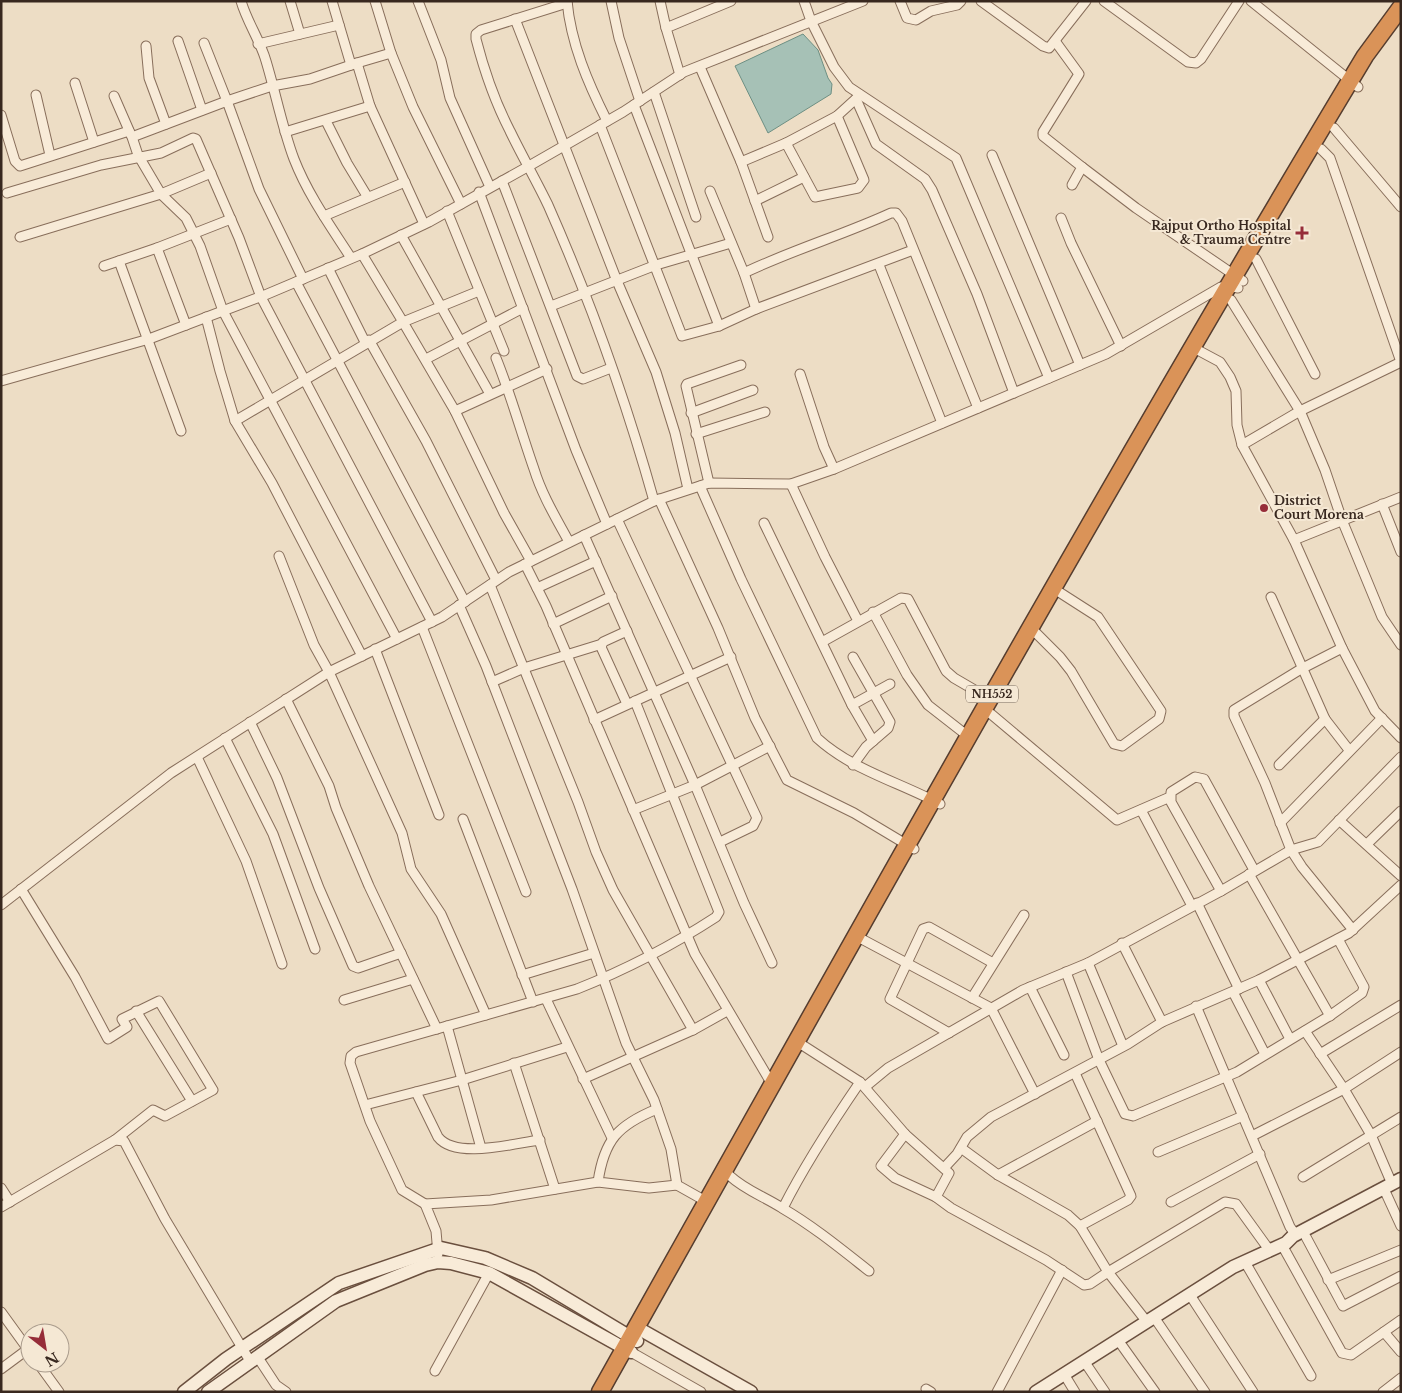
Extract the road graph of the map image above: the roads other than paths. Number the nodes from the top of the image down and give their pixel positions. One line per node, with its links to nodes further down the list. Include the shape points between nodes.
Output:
1 (241, 1): 29 (street)
2 (290, 1): 25 (street)
3 (332, 1): 23 (street)
4 (375, 1): 31 (street)
5 (418, 1): 69 (street, via 441,60 450,98)
6 (611, 1): 43 (street)
7 (660, 1): 24 (street)
8 (804, 1): 21 (street)
9 (863, 1): 21 (street)
10 (900, 1): 11 (street, via 907,18 916,20 931,10 957,5)
11 (961, 1)
12 (981, 1): 26 (street, via 1043,46 1049,48)
13 (1086, 1): 26 (street)
14 (1104, 1): 15 (street, via 1188,62 1196,63)
15 (1239, 1)
16 (1250, 1): 36 (street)
17 (567, 2): 20 (street); 49 (street, via 571,34)
18 (725, 2): 24 (street)
19 (1401, 7): 36 (highway, NH552)
20 (515, 19): 56 (street); 62 (street, via 481,30 476,39 487,79)
21 (811, 21): 33 (street); 41 (street, via 834,67)
22 (1401, 23): 36 (highway, NH552)
23 (339, 25): 25 (street); 32 (street)
24 (666, 28): 34 (street)
25 (300, 34): 29 (street)
26 (1055, 40): 63 (street, via 1079,74 1043,136)
27 (178, 41): 45 (street)
28 (204, 42): 42 (street)
29 (258, 44): 37 (street, via 266,59)
30 (146, 46): 50 (street, via 149,78)
31 (392, 52): 32 (street); 76 (street, via 413,107)
32 (354, 64): 37 (street, via 310,79); 44 (street)
33 (700, 66): 34 (street); 61 (street)
34 (680, 75): 38 (street)
35 (75, 83): 54 (street)
36 (1354, 84): 51 (highway, NH552); 103 (highway, NH552)
37 (272, 86): 42 (street); 52 (street)
38 (654, 92): 43 (street); 80 (street)
39 (36, 95): 58 (street)
40 (114, 96): 53 (street)
41 (858, 97): 47 (street); 133 (street, via 956,158); 138 (street, via 876,144 925,179 932,190 977,294)
42 (227, 101): 45 (street); 101 (street, via 259,189)
43 (637, 103): 49 (street); 92 (street)
44 (370, 106): 48 (street); 67 (street)
45 (202, 110): 50 (street)
46 (1, 115): 58 (street, via 20,166)
47 (837, 116): 55 (street); 65 (street, via 864,180 862,184 840,194 815,198)
48 (326, 121): 52 (street); 74 (street)
49 (604, 123): 56 (street); 96 (street)
50 (166, 124): 53 (street)
51 (1334, 128): 57 (highway, NH552); 77 (street)
52 (285, 132): 79 (street, via 295,161)
53 (130, 134): 54 (street); 60 (street)
54 (94, 142): 58 (street)
55 (786, 143): 61 (street); 65 (street)
56 (564, 145): 62 (street); 102 (street)
57 (1321, 148): 94 (highway, NH552); 126 (street, via 1330,158)
58 (50, 155)
59 (992, 156): 128 (street)
60 (141, 159): 64 (street, via 193,138); 72 (street, via 101,165); 73 (street)
61 (741, 162): 75 (street)
62 (529, 166): 66 (street); 105 (street)
63 (1082, 167): 68 (street); 103 (street)
64 (211, 173): 73 (street); 82 (street)
65 (804, 177): 75 (street)
66 (502, 181): 69 (street); 108 (street)
67 (405, 182): 74 (street); 83 (street)
68 (1072, 184)
69 (490, 187): 71 (street)
70 (710, 191): 88 (street)
71 (479, 192): 76 (street); 109 (street)
72 (7, 193)
73 (161, 194): 84 (street, via 186,218); 86 (street)
74 (366, 196): 79 (street)
75 (755, 201): 87 (street)
76 (461, 204): 78 (street)
77 (1401, 207)
78 (447, 211): 83 (street); 104 (street)
79 (324, 216): 93 (street)
80 (696, 217)
81 (1061, 218): 120 (street)
82 (231, 220): 84 (street); 106 (street)
83 (424, 224): 85 (street)
84 (194, 234): 89 (street); 111 (street)
85 (401, 235): 91 (street); 107 (street)
86 (20, 237)
87 (768, 237)
88 (731, 243): 92 (street); 100 (street)
89 (157, 248): 95 (street); 115 (street)
90 (913, 250): 97 (street); 100 (street, via 899,216 891,213 844,235 776,258); 141 (street)
91 (362, 254): 93 (street); 113 (street)
92 (692, 254): 96 (street); 116 (street)
93 (351, 258): 99 (street)
94 (1256, 259): 103 (highway, NH552); 132 (street)
95 (119, 260): 98 (street); 117 (street)
96 (656, 265): 102 (street); 116 (street, via 682,336)
97 (879, 265): 110 (street); 147 (street)
98 (104, 266)
99 (328, 268): 101 (street); 119 (street)
100 (744, 273): 110 (street)
101 (300, 280): 106 (street); 125 (street)
102 (616, 281): 105 (street); 154 (street, via 656,372)
103 (1235, 286): 120 (street, via 1216,290); 121 (highway, NH552); 143 (street)
104 (479, 291): 107 (street); 114 (street)
105 (584, 295): 108 (street); 129 (street)
106 (261, 297): 111 (street); 135 (street)
107 (441, 306): 113 (street); 118 (street)
108 (551, 306): 129 (street, via 577,376 583,379)
109 (523, 308): 114 (street); 130 (street)
110 (756, 309): 116 (street)
111 (223, 311): 112 (street); 140 (street)
112 (206, 317): 115 (street); 146 (street)
113 (403, 322): 119 (street); 124 (street)
114 (492, 323): 118 (street); 122 (street)
115 (186, 325): 117 (street)
116 (719, 326)
117 (149, 339): 134 (street); 148 (street)
118 (461, 340): 124 (street); 139 (street)
119 (367, 341): 125 (street); 169 (street, via 426,441)
120 (1121, 346): 128 (street)
121 (1196, 349): 150 (street, via 1220,362 1230,377 1236,391 1237,425); 171 (highway, NH552); 203 (highway, NH552)
122 (504, 351)
123 (496, 358): 136 (street)
124 (426, 359): 142 (street)
125 (337, 360): 135 (street); 174 (street, via 364,407)
126 (1401, 362): 143 (street)
127 (741, 365): 145 (street, via 687,384 685,389)
128 (1080, 365): 133 (street)
129 (611, 368): 156 (street)
130 (547, 369): 136 (street); 161 (street)
131 (800, 374): 151 (street)
132 (1315, 374)
133 (1049, 378): 138 (street)
134 (1, 380)
135 (304, 380): 140 (street); 177 (street)
136 (507, 385): 139 (street); 164 (street, via 534,470 549,507)
137 (753, 390): 145 (street)
138 (1014, 393): 141 (street)
139 (490, 394): 142 (street)
140 (270, 400): 146 (street); 182 (street)
141 (978, 408): 147 (street)
142 (455, 411): 168 (street)
143 (1300, 411): 150 (street); 159 (street)
144 (765, 412): 149 (street)
145 (691, 413): 149 (street)
146 (236, 420): 189 (street)
147 (942, 423): 151 (street)
148 (181, 431)
149 (696, 434): 152 (street)
150 (1242, 446): 163 (street)
151 (834, 469): 153 (street)
152 (704, 484): 153 (street); 154 (street); 216 (street, via 741,579 817,738)
153 (791, 484): 176 (street)
154 (688, 490): 156 (street)
155 (1401, 497): 157 (street)
156 (656, 500): 158 (street); 190 (street)
157 (1382, 504): 159 (street); 165 (street)
158 (617, 519): 161 (street); 195 (street)
159 (1342, 520): 163 (street); 185 (street, via 1382,617)
160 (764, 523): 183 (street)
161 (607, 524): 162 (street)
162 (584, 535): 164 (street); 167 (street)
163 (1294, 540): 186 (street)
164 (569, 542): 168 (street)
165 (1401, 552)
166 (279, 556): 194 (street, via 314,645)
167 (596, 561): 170 (street); 172 (street)
168 (528, 562): 169 (street); 170 (street)
169 (493, 582): 174 (street); 192 (street)
170 (537, 588): 178 (street)
171 (1059, 592): 181 (highway, NH552); 181 (street, via 1098,617 1160,711 1159,719 1122,746 1114,744 1070,671)
172 (612, 596): 178 (street); 180 (street)
173 (1271, 597): 193 (street)
174 (462, 603): 177 (street); 196 (street)
175 (873, 612): 176 (street); 203 (street, via 900,598 908,599 946,671); 208 (street, via 907,675 928,705)
176 (858, 621): 183 (street)
177 (432, 622): 179 (street)
178 (553, 624): 188 (street)
179 (422, 627): 182 (street); 239 (street)
180 (627, 631): 184 (street); 198 (street)
181 (1036, 633): 203 (highway, NH552)
182 (397, 639): 187 (street)
183 (822, 642): 202 (street)
184 (602, 644): 188 (street); 201 (street)
185 (1401, 645)
186 (1342, 648): 193 (street); 204 (street)
187 (376, 649): 189 (street); 226 (street)
188 (566, 654): 192 (street); 206 (street)
189 (362, 656): 194 (street)
190 (731, 657): 195 (street); 212 (street)
191 (853, 658): 199 (street)
192 (524, 668): 196 (street); 251 (street, via 596,852 613,890)
193 (1301, 668): 205 (street); 229 (street, via 1234,710)
194 (329, 672): 200 (street); 274 (street, via 402,833 411,870 440,914)
195 (689, 675): 198 (street); 218 (street)
196 (492, 682): 250 (street)
197 (890, 684): 199 (street)
198 (653, 691): 201 (street); 219 (street)
199 (874, 693): 202 (street); 211 (street, via 890,724)
200 (286, 699): 207 (street); 249 (street, via 329,786 369,886)
201 (631, 703): 206 (street); 220 (street)
202 (852, 705): 211 (street)
203 (990, 706): 208 (highway, NH552); 222 (highway, NH552); 224 (street, via 1117,820)
204 (1382, 718): 210 (street); 213 (street)
205 (1324, 719): 213 (street); 217 (street)
206 (594, 720): 223 (street)
207 (250, 722): 209 (street); 249 (street, via 277,778 353,966 358,968)
208 (968, 737): 222 (highway, NH552)
209 (225, 738): 214 (street); 248 (street, via 273,834)
210 (1401, 738)
211 (873, 741): 216 (street)
212 (770, 746): 218 (street); 232 (street, via 787,780 854,813)
213 (1349, 750): 229 (street)
214 (197, 756): 237 (street); 257 (street, via 246,861)
215 (1401, 757): 228 (street)
216 (854, 765): 222 (street)
217 (1279, 765)
218 (731, 766): 219 (street); 230 (street, via 757,818 753,826)
219 (695, 784): 220 (street); 230 (street)
220 (673, 794): 223 (street); 244 (street, via 718,908 716,917)
221 (1170, 797): 224 (street); 234 (street, via 1171,792 1195,777 1204,779); 238 (street)
222 (936, 802): 232 (highway, NH552)
223 (633, 810): 244 (street)
224 (1141, 810): 241 (street)
225 (1401, 811): 231 (street)
226 (439, 814)
227 (463, 819): 259 (street)
228 (1339, 820): 231 (street); 233 (street, via 1318,842)
229 (1280, 823): 233 (street)
230 (720, 842): 253 (street)
231 (1367, 844): 235 (street)
232 (911, 847): 245 (highway, NH552)
233 (1291, 850): 234 (street); 243 (street)
234 (1252, 872): 238 (street); 252 (street)
235 (1401, 876)
236 (1401, 885): 243 (street)
237 (21, 889): 240 (street); 272 (street, via 108,1038 128,1027 122,1018)
238 (1221, 891): 241 (street)
239 (526, 892)
240 (1, 905)
241 (1195, 905): 247 (street); 264 (street)
242 (1024, 914): 255 (street)
243 (1353, 930): 246 (street)
244 (687, 936): 251 (street); 273 (street)
245 (859, 938): 254 (street); 283 (highway, NH552)
246 (1338, 939): 252 (street); 275 (street, via 1364,989)
247 (1122, 943): 256 (street); 276 (street)
248 (315, 949)
249 (401, 952): 260 (street)
250 (594, 953): 259 (street); 261 (street)
251 (650, 954): 261 (street); 279 (street)
252 (1298, 960): 262 (street); 275 (street)
253 (772, 963)
254 (906, 963): 255 (street, via 925,927); 265 (street); 281 (street, via 890,999)
255 (993, 963): 265 (street)
256 (1088, 963): 258 (street); 285 (street)
257 (282, 964)
258 (1066, 972): 263 (street); 291 (street)
259 (522, 975): 268 (street)
260 (413, 979): 267 (street); 278 (street)
261 (602, 979): 266 (street); 290 (street)
262 (1259, 980): 264 (street); 282 (street)
263 (1030, 987): 271 (street); 289 (street)
264 (1236, 990): 270 (street); 287 (street)
265 (972, 998): 271 (street)
266 (546, 999): 268 (street); 284 (street)
267 (344, 1000)
268 (533, 1002): 274 (street)
269 (1401, 1005): 288 (street)
270 (1196, 1006): 276 (street); 294 (street)
271 (991, 1008): 281 (street); 301 (street)
272 (136, 1011): 302 (street); 302 (street, via 159,1001 213,1090)
273 (727, 1011): 279 (street); 298 (street)
274 (486, 1014): 277 (street)
275 (1330, 1016): 280 (street)
276 (1162, 1022): 285 (street)
277 (447, 1026): 278 (street); 296 (street)
278 (437, 1029): 303 (street, via 351,1056 350,1063)
279 (693, 1030): 290 (street)
280 (1305, 1031): 282 (street); 288 (street)
281 (949, 1033): 297 (street)
282 (1290, 1039): 287 (street)
283 (799, 1043): 297 (street); 298 (highway, NH552)
284 (567, 1046): 292 (street); 295 (street)
285 (1123, 1046): 291 (street)
286 (1401, 1052): 299 (street)
287 (1265, 1054): 294 (street)
288 (1320, 1054): 299 (street)
289 (1064, 1055)
290 (632, 1056): 295 (street); 304 (street)
291 (1099, 1060): 293 (street); 294 (street, via 1128,1116)
292 (514, 1063): 296 (street); 313 (street)
293 (1075, 1073): 301 (street); 307 (street)
294 (1227, 1077): 305 (street)
295 (583, 1079): 311 (street)
296 (462, 1080): 300 (street); 314 (street)
297 (863, 1085): 308 (street); 333 (street, via 834,1119)
298 (774, 1087): 320 (highway, NH552); 331 (highway, NH552)
299 (1344, 1089): 309 (street); 310 (street)
300 (416, 1092): 303 (street); 314 (street, via 443,1143 464,1149)
301 (1035, 1094): 315 (street, via 986,1120)
302 (192, 1101): 312 (street, via 165,1116 153,1110)
303 (365, 1105): 330 (street, via 402,1190)
304 (657, 1109): 311 (street, via 623,1127); 323 (street, via 671,1149)
305 (1243, 1116): 310 (street); 316 (street)
306 (1401, 1117): 309 (street)
307 (1097, 1121): 319 (street); 334 (street, via 1131,1196)
308 (905, 1134): 318 (street); 327 (street, via 881,1166 895,1178)
309 (1371, 1135): 321 (street); 324 (street)
310 (1252, 1136): 317 (street)
311 (612, 1138): 322 (street, via 601,1162)
312 (115, 1140): 328 (street); 355 (street, via 127,1144 165,1219)
313 (540, 1140): 314 (street); 326 (street)
314 (481, 1148)
315 (961, 1148): 318 (street); 319 (street)
316 (1158, 1152)
317 (1260, 1154): 329 (street); 336 (street)
318 (944, 1168): 327 (street, via 949,1174)
319 (998, 1175): 334 (street, via 1055,1206)
320 (730, 1176): 331 (highway, NH552); 333 (street)
321 (1303, 1177)
322 (598, 1182): 323 (street, via 649,1188); 326 (street)
323 (677, 1186): 331 (street)
324 (1393, 1187): 335 (street); 336 (street)
325 (1, 1188): 328 (street)
326 (555, 1188): 330 (street, via 490,1200)
327 (936, 1197): 341 (street)
328 (10, 1202): 332 (street)
329 (1171, 1202)
330 (425, 1204): 339 (street, via 436,1231)
331 (710, 1204): 354 (highway, NH552)
332 (1, 1207)
333 (783, 1208): 342 (street)
334 (1080, 1226): 343 (street)
335 (1401, 1226)
336 (1293, 1240): 338 (street); 346 (street); 351 (street, via 1342,1354 1351,1355)
337 (1401, 1250): 346 (street)
338 (1270, 1251): 340 (street); 343 (street, via 1236,1204 1225,1202)
339 (438, 1255): 344 (street); 354 (street, via 485,1258 532,1278); 355 (street, via 339,1282); 358 (street, via 424,1265 336,1301)
340 (1245, 1262): 347 (street); 364 (street)
341 (1062, 1270): 343 (street, via 1088,1285); 374 (street)
342 (869, 1271)
343 (1108, 1272): 349 (street)
344 (490, 1273): 354 (street); 361 (street)
345 (1401, 1276): 346 (street, via 1345,1306)
346 (1328, 1280)
347 (1190, 1295): 349 (street); 380 (street)
348 (1, 1312): 352 (street)
349 (1150, 1320): 353 (street); 379 (street)
350 (1401, 1320): 351 (street)
351 (1384, 1332): 356 (street)
352 (20, 1338)
353 (1118, 1340): 359 (street); 378 (street)
354 (633, 1342): 366 (street); 371 (highway, NH552); 372 (highway, NH552); 373 (street)
355 (242, 1348): 358 (street); 368 (street)
356 (1401, 1352)
357 (20, 1357): 360 (street)
358 (254, 1359): 369 (street); 370 (street)
359 (1084, 1362): 363 (street); 377 (street)
360 (1, 1369)
361 (435, 1372)
362 (45, 1373): 367 (street)
363 (1064, 1374): 375 (street); 376 (street)
364 (1311, 1376)
365 (1401, 1378): 381 (street)
366 (697, 1391)
367 (59, 1392)
368 (184, 1392)
369 (208, 1392)
370 (286, 1392)
371 (600, 1392)
372 (609, 1392)
373 (751, 1392)
374 (997, 1392)
375 (1036, 1392)
376 (1075, 1392)
377 (1105, 1392)
378 (1155, 1392)
379 (1205, 1392)
380 (1253, 1392)
381 (1383, 1392)

